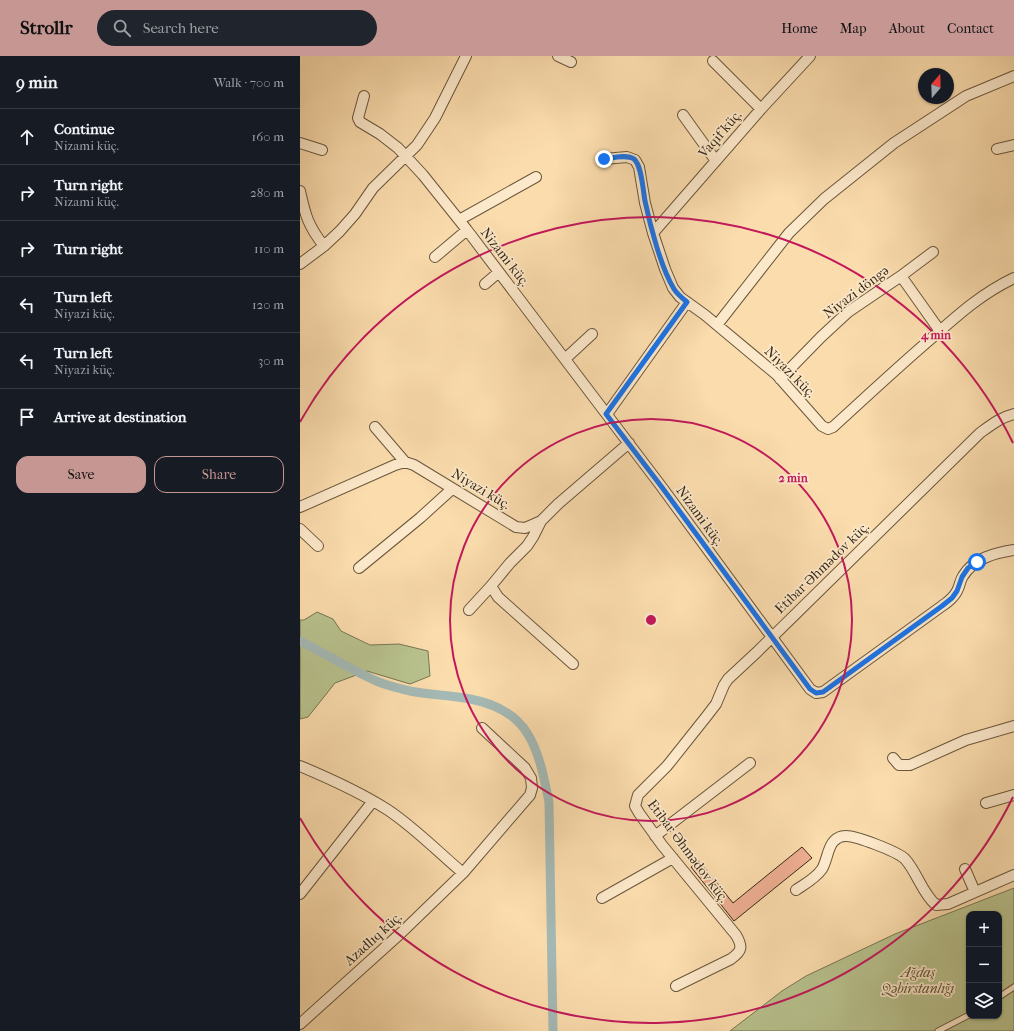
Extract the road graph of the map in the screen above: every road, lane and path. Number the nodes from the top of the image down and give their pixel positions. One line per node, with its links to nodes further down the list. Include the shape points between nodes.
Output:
1 (466, 56): 14 (street, via 436,118)
2 (558, 56): 5 (street)
3 (810, 56): 8 (street, Vaqif küç.)
4 (713, 61): 8 (street)
5 (570, 62)
6 (1014, 76): 31 (street, via 966,96 894,143 824,199 789,233)
7 (364, 96): 14 (street, Nizami küç., via 358,118 360,122 380,134)
8 (760, 109): 16 (street, Vaqif küç.)
9 (683, 116): 16 (street)
10 (300, 143): 13 (street)
11 (1014, 145): 12 (street)
12 (997, 149)
13 (322, 150)
14 (406, 157): 19 (street, Nizami küç.); 22 (street, via 372,188 355,214)
15 (604, 159): 21 (street, Niyazi küç., via 627,157 635,160 639,167)
16 (716, 161): 21 (street, Vaqif küç.)
17 (536, 177): 19 (street)
18 (300, 191): 22 (street, via 309,224)
19 (459, 220): 20 (street, Nizami küç.)
20 (467, 230): 24 (street); 26 (street, Nizami küç.)
21 (653, 233): 30 (street, Niyazi küç., via 673,288)
22 (324, 246): 25 (street)
23 (933, 252): 27 (street)
24 (435, 256)
25 (300, 264)
26 (499, 272): 29 (street); 34 (street, Nizami küç.)
27 (901, 276): 32 (street, Niyazi döngə); 35 (street, Niyazi döngə, via 848,312)
28 (1014, 278): 32 (street, Niyazi küç., via 975,301)
29 (485, 284)
30 (687, 302): 31 (street, Niyazi küç.); 36 (street)
31 (717, 325): 35 (street, Niyazi küç.)
32 (940, 331): 35 (street, Niyazi küç., via 828,429 822,426)
33 (592, 334): 34 (street)
34 (565, 359): 36 (street, Nizami küç.)
35 (780, 379)
36 (606, 414): 39 (street, Nizami küç.)
37 (1014, 414): 50 (street, Etibar Əhmədov küç., via 1008,415 980,433)
38 (375, 427): 40 (street)
39 (629, 443): 43 (street, Niyazi küç.); 50 (street, Nizami küç.)
40 (405, 462): 41 (street, Niyazi küç.); 42 (street, via 395,464)
41 (452, 488): 43 (street, Niyazi küç., via 516,527 525,528); 47 (street)
42 (300, 507)
43 (541, 521): 48 (street, via 527,546)
44 (300, 529): 45 (street)
45 (318, 546)
46 (1014, 550): 50 (street, Nizami küç., via 992,554 968,568 952,598 823,692 816,693 810,689)
47 (359, 568)
48 (491, 586): 49 (street); 51 (street, via 498,597)
49 (469, 610)
50 (771, 638): 60 (street, Etibar Əhmədov küç., via 728,679 716,704 706,717 667,766 638,795 635,806)
51 (572, 664)
52 (1014, 726): 54 (street, via 966,740 910,765 900,765)
53 (482, 728): 63 (street, Azadlıq küç., via 525,768 531,778 532,788 530,794)
54 (893, 758)
55 (750, 763): 60 (street)
56 (300, 766): 58 (street)
57 (1014, 795): 59 (street)
58 (373, 801): 63 (street, via 403,822); 67 (street)
59 (986, 804)
60 (655, 836): 61 (street, Etibar Əhmədov küç.)
61 (673, 858): 68 (street); 69 (street, Etibar Əhmədov küç., via 736,935 741,948 731,959)
62 (965, 869): 66 (street)
63 (463, 873): 73 (street, Azadlıq küç.)
64 (1014, 875): 66 (street)
65 (796, 890): 66 (street, via 822,869 832,842 838,837 846,836 903,857 910,864 930,900 936,905 948,904)
66 (975, 892)
67 (300, 894)
68 (602, 898)
69 (676, 986)
70 (1014, 987): 71 (lane)
71 (1002, 995)
72 (966, 1017): 74 (lane)
73 (300, 1024)
74 (938, 1031)

